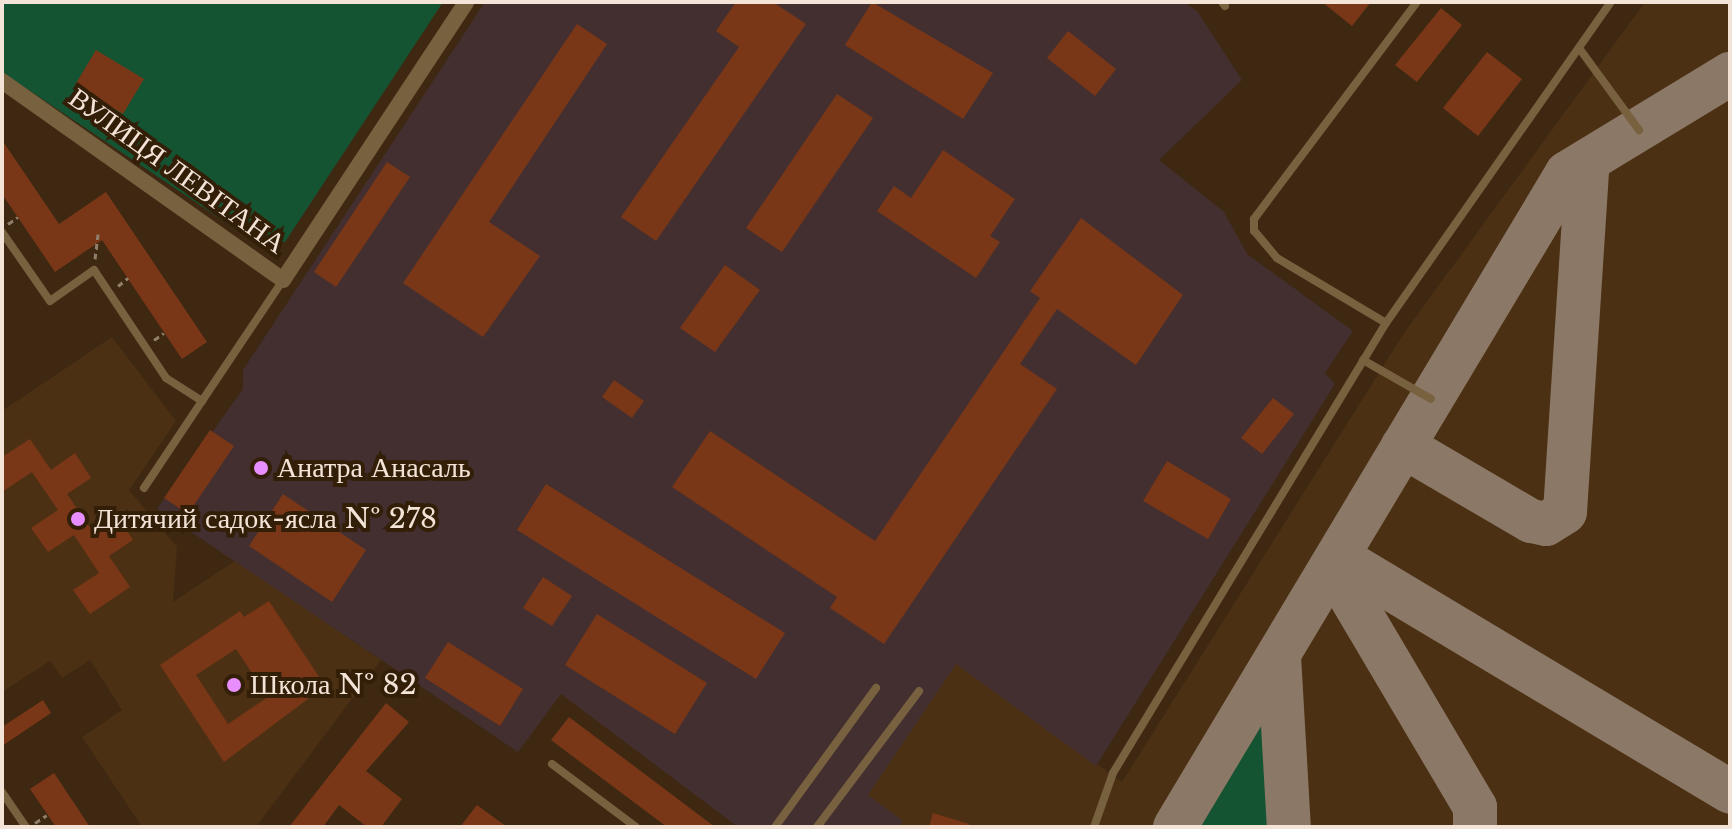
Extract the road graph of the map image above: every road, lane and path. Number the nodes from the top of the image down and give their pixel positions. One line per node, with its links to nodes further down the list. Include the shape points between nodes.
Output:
1 (466, 2): 10 (street, ВУЛИЦЯ ЛЕВІТАНА)
2 (1417, 2): 11 (lane, via 1254,219 1254,231 1277,258)
3 (1611, 2): 4 (lane)
4 (1579, 48): 6 (lane); 11 (lane)
5 (2, 81): 10 (street, ВУЛИЦЯ ЛЕВІТАНА)
6 (1639, 130)
7 (2, 232): 9 (lane, via 50,301)
8 (98, 234): 9 (path)
9 (94, 270): 14 (lane, via 166,378)
10 (283, 280): 14 (lane)
11 (1386, 323): 12 (lane)
12 (1363, 360): 13 (lane); 25 (lane, via 1113,773)
13 (1431, 399)
14 (202, 401): 15 (lane)
15 (144, 488)
16 (876, 688): 23 (lane)
17 (919, 691): 24 (lane)
18 (552, 764): 22 (lane)
19 (2, 792): 21 (lane)
20 (47, 815): 21 (path)
21 (27, 827)
22 (636, 827)
23 (775, 827)
24 (817, 827)
25 (1094, 827)

